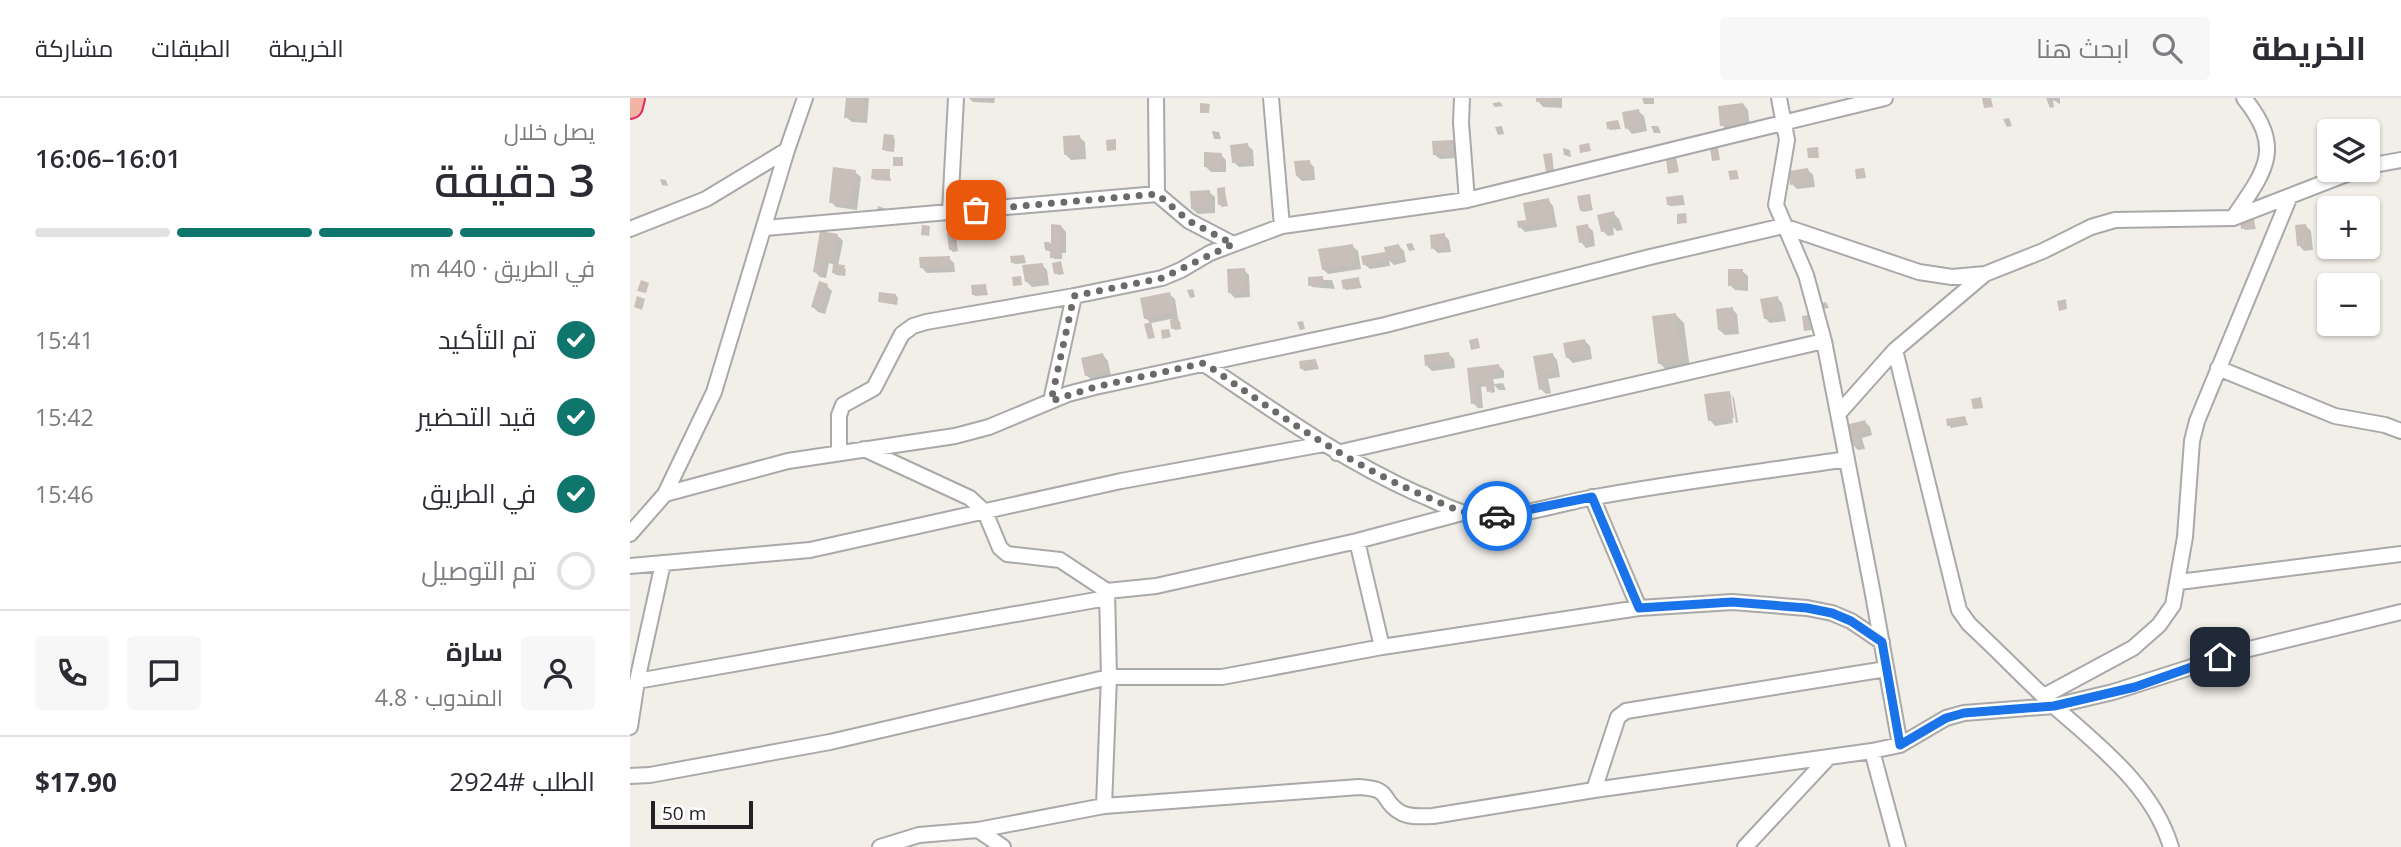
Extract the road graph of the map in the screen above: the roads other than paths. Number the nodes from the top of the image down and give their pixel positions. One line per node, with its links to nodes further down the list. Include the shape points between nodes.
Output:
1 (632, 98): 10 (highway)
2 (805, 98): 12 (street)
3 (956, 98): 19 (street)
4 (1156, 98): 16 (street)
5 (1271, 98): 21 (street)
6 (1462, 98): 18 (street)
7 (1779, 98): 11 (street)
8 (1885, 98): 11 (street)
9 (2244, 98): 20 (street, via 2266,133 2269,152 2259,178)
10 (630, 106)
11 (1785, 122): 18 (street); 22 (street, via 1787,140 1776,205)
12 (787, 150): 23 (street); 24 (street, via 706,199)
13 (2401, 160): 14 (street)
14 (2380, 164)
15 (2326, 182): 17 (street)
16 (1157, 194): 19 (street); 25 (street, via 1189,221)
17 (2290, 196): 20 (street); 31 (street)
18 (1467, 200): 21 (street)
19 (950, 212): 23 (street)
20 (2233, 218): 26 (street, via 2115,220)
21 (1282, 226): 25 (street)
22 (1783, 226): 26 (street, via 1919,272 1952,277); 28 (street, via 1806,275); 30 (street, via 1385,325)
23 (765, 228): 40 (street, via 714,392)
24 (630, 229)
25 (1233, 244): 27 (street, via 1162,278)
26 (1985, 274): 29 (street)
27 (1074, 296): 32 (street); 37 (street, via 913,326 902,334 874,388 843,405)
28 (1824, 341): 33 (street); 38 (street)
29 (1895, 350): 33 (street); 58 (street, via 1959,611)
30 (1204, 363): 32 (street); 35 (street)
31 (2218, 368): 34 (street, via 2335,416); 49 (street, via 2192,441)
32 (1051, 401): 36 (street, via 954,436)
33 (1838, 414): 39 (street)
34 (2401, 431)
35 (1324, 444): 38 (street); 42 (street)
36 (864, 449): 37 (street); 42 (street, via 971,498)
37 (839, 453): 40 (street, via 788,461)
38 (1337, 453): 43 (street)
39 (1847, 459): 41 (street); 53 (street)
40 (665, 494): 44 (street)
41 (1592, 497): 43 (street, via 1494,516); 51 (street)
42 (985, 512): 47 (street, via 810,550); 50 (street, via 1007,554 1060,560)
43 (1462, 513): 45 (street)
44 (630, 534)
45 (1357, 541): 50 (street); 54 (street)
46 (2401, 554): 49 (street)
47 (663, 563): 48 (street); 57 (street)
48 (630, 566)
49 (2179, 582): 58 (street, via 2173,605 2159,625 2133,648)
50 (1107, 595): 56 (street); 57 (street)
51 (1639, 608): 53 (street, via 1732,602 1807,608 1851,621); 54 (street)
52 (2401, 612): 58 (street, via 2245,650 2135,687)
53 (1882, 642): 55 (street)
54 (1382, 647): 56 (street, via 1222,677)
55 (1886, 669): 60 (street); 64 (street, via 1626,711 1618,717)
56 (1109, 677): 63 (street, via 830,742); 65 (street)
57 (637, 681): 59 (street)
58 (2049, 701): 60 (street, via 1946,718); 71 (street, via 2102,747 2148,799)
59 (630, 727)
60 (1900, 745): 61 (street)
61 (1872, 751): 62 (street); 70 (street)
62 (1828, 758): 64 (street); 69 (street)
63 (630, 776)
64 (1594, 790): 65 (street, via 1433,816 1398,812 1375,788)
65 (1104, 806): 66 (street)
66 (978, 831): 67 (street, via 919,835); 68 (street)
67 (880, 847)
68 (1003, 847)
69 (1745, 847)
70 (1898, 847)
71 (2171, 847)

